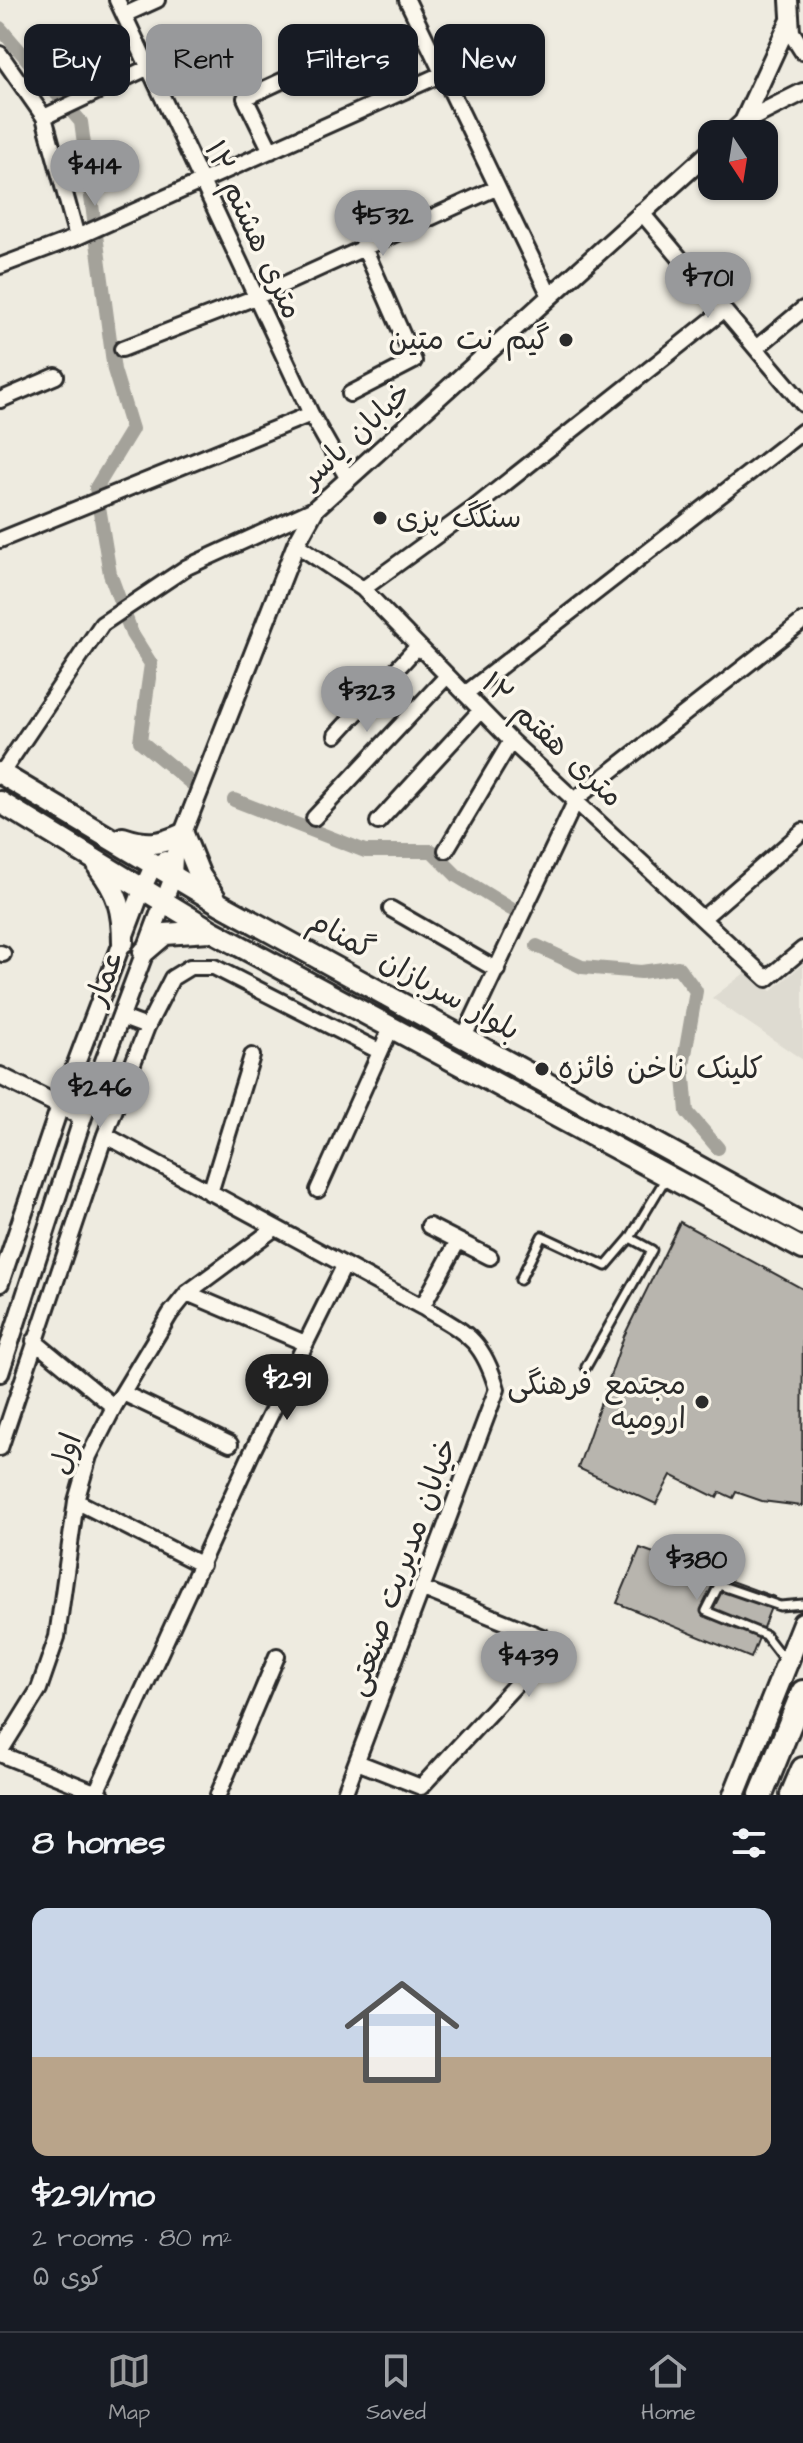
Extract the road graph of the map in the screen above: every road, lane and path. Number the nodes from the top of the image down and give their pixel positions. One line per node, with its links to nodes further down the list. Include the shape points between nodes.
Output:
1 (117, 0): 5 (street, ۱۲ متری هشتم)
2 (157, 0): 5 (street)
3 (407, 0): 9 (street)
4 (789, 0): 6 (street)
5 (124, 15): 10 (street, ۱۲ متری هشتم)
6 (789, 22): 7 (street); 18 (street)
7 (803, 51)
8 (0, 54): 17 (street)
9 (434, 57)
10 (146, 66)
11 (146, 68): 17 (street)
12 (434, 78): 20 (street)
13 (278, 83): 20 (street, via 245,98)
14 (803, 92): 19 (street)
15 (161, 96): 22 (street, ۱۲ متری هشتم)
16 (452, 96): 23 (street)
17 (44, 117): 25 (street)
18 (744, 120)
19 (747, 120)
20 (271, 151): 22 (street)
21 (698, 162): 24 (street, خیابان یاسر)
22 (203, 182): 25 (street); 29 (street, ۱۲ متری هشتم)
23 (496, 188): 26 (street); 28 (street)
24 (641, 212): 28 (street, خیابان یاسر); 31 (street)
25 (77, 237): 27 (street)
26 (363, 245): 29 (street); 35 (street, via 414,361)
27 (0, 266)
28 (549, 294): 40 (street, خیابان یاسر)
29 (256, 297): 33 (street); 38 (street, ۱۲ متری هشتم)
30 (803, 309): 32 (street)
31 (724, 310): 32 (street); 44 (street)
32 (756, 348): 37 (street)
33 (122, 349)
34 (56, 376): 36 (street)
35 (350, 394)
36 (0, 400)
37 (803, 404)
38 (311, 414): 40 (street, ۱۲ متری هشتم); 42 (street)
39 (803, 431): 48 (street)
40 (348, 479): 41 (street, خیابان یاسر)
41 (316, 508): 43 (street, خیابان یاسر); 52 (street, via 187,567 102,624)
42 (0, 540)
43 (296, 544): 44 (street, ۱۲ متری هفتم); 59 (street, خیابان یاسر)
44 (363, 589): 46 (street, ۱۲ متری هفتم)
45 (803, 621): 53 (street)
46 (418, 646): 47 (street, ۱۲ متری هفتم); 50 (street)
47 (447, 676): 48 (street, ۱۲ متری هفتم); 55 (street)
48 (465, 694): 49 (street, ۱۲ متری هفتم)
49 (481, 710): 51 (street, ۱۲ متری هفتم); 56 (street)
50 (336, 735)
51 (511, 741): 53 (street, ۱۲ متری هفتم); 60 (street)
52 (0, 773): 58 (main road, بلوار سربازان گمنام)
53 (577, 798): 69 (street, ۱۲ متری هفتم); 74 (street)
54 (1, 804): 61 (main road, بلوار سربازان گمنام)
55 (314, 818)
56 (378, 822)
57 (803, 831): 69 (street)
58 (104, 833): 59 (main road, via 147,846); 63 (main road, بلوار سربازان گمنام)
59 (183, 834): 62 (street, خیابان یاسر); 67 (main road, via 203,881)
60 (446, 850)
61 (90, 855): 65 (main road, بلوار سربازان گمنام); 71 (main road, via 117,892)
62 (174, 856): 63 (street); 64 (street, خیابان یاسر)
63 (153, 866): 64 (main road, بلوار سربازان گمنام); 65 (street, عمار)
64 (173, 877): 66 (street, عمار); 67 (main road, بلوار سربازان گمنام)
65 (142, 890): 66 (main road, بلوار سربازان گمنام); 71 (street, عمار)
66 (162, 901): 70 (main road, بلوار سربازان گمنام); 73 (street, عمار)
67 (220, 904): 78 (main road, بلوار سربازان گمنام)
68 (391, 909): 74 (street)
69 (703, 918): 72 (street, ۱۲ متری هفتم, via 767,979)
70 (212, 931): 73 (main road, via 165,934); 77 (main road, بلوار سربازان گمنام)
71 (123, 942): 82 (street, عمار)
72 (803, 949)
73 (144, 952): 75 (street, عمار)
74 (497, 970): 78 (street)
75 (120, 1017): 76 (street); 83 (street, عمار)
76 (147, 1027): 79 (street, via 172,978 190,967 214,967); 84 (street)
77 (391, 1028): 79 (street); 85 (main road, بلوار سربازان گمنام)
78 (464, 1037): 88 (main road, بلوار سربازان گمنام)
79 (379, 1051): 86 (street)
80 (252, 1056): 87 (street)
81 (0, 1076): 82 (street)
82 (60, 1106): 83 (street); 97 (street, عمار)
83 (83, 1117): 103 (street, عمار)
84 (105, 1135): 87 (street); 100 (street)
85 (668, 1175): 91 (lane); 93 (main road, بلوار سربازان گمنام)
86 (318, 1190)
87 (210, 1193): 90 (street)
88 (803, 1224)
89 (429, 1226): 92 (street)
90 (275, 1228): 95 (street); 98 (street, اول)
91 (630, 1238): 96 (lane, via 606,1266 542,1236); 102 (lane, via 652,1250)
92 (458, 1241): 94 (street); 99 (street)
93 (803, 1249)
94 (490, 1257)
95 (344, 1266): 99 (street); 101 (street)
96 (520, 1280)
97 (0, 1283)
98 (187, 1293): 101 (street); 104 (street, اول)
99 (422, 1307): 110 (street, خیابان مدیریت صنعتی, via 469,1335 487,1357 497,1389)
100 (34, 1341): 105 (street); 107 (street)
101 (305, 1343): 109 (street)
102 (586, 1367)
103 (0, 1373)
104 (123, 1393): 105 (street, اول); 106 (street)
105 (114, 1407): 108 (street, اول, via 89,1456)
106 (230, 1444)
107 (0, 1448)
108 (76, 1501): 109 (street); 116 (street, اول, via 57,1637 39,1689)
109 (202, 1565): 120 (street)
110 (421, 1588): 117 (street, خیابان مدیریت صنعتی); 119 (street, via 542,1637 546,1652)
111 (803, 1604): 114 (lane, via 780,1606 719,1585 706,1611 765,1635)
112 (803, 1623): 114 (main road)
113 (277, 1656): 121 (street)
114 (786, 1664): 123 (main road)
115 (803, 1692): 124 (highway)
116 (0, 1753): 120 (street)
117 (357, 1762): 119 (street); 122 (street, خیابان مدیریت صنعتی)
118 (803, 1769): 125 (highway)
119 (419, 1791)
120 (97, 1794)
121 (218, 1795)
122 (344, 1795)
123 (734, 1795)
124 (761, 1795)
125 (792, 1795)

